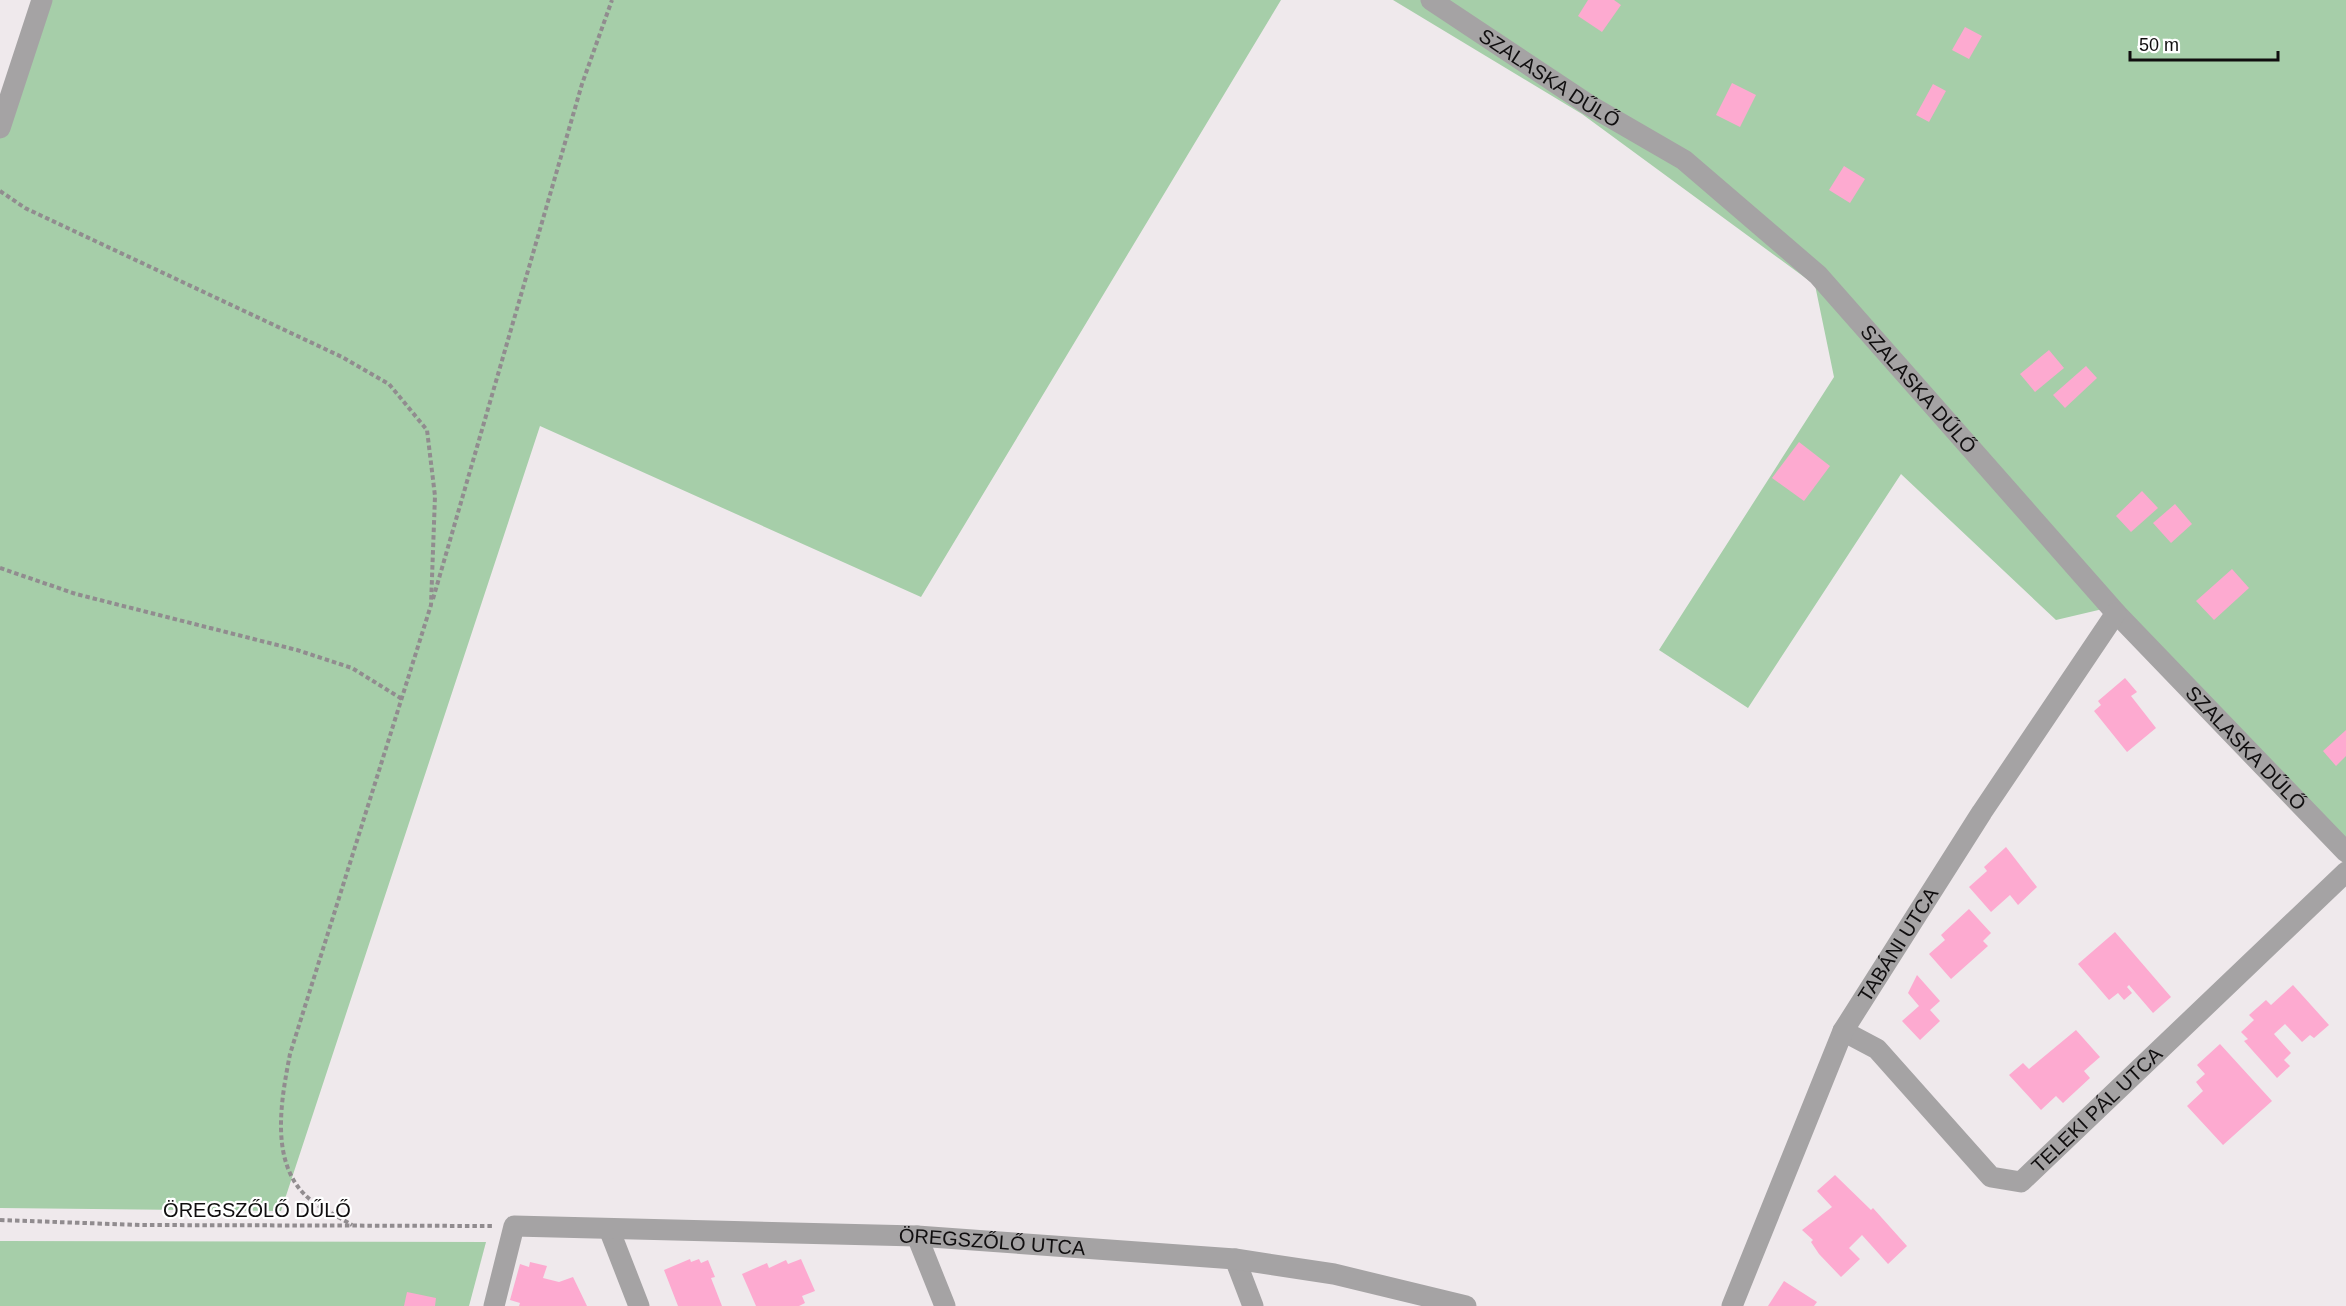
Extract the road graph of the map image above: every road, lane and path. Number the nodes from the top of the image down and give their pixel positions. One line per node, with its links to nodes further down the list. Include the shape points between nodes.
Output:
1 (42, 0): 4 (street)
2 (612, 0): 7 (path, via 578,95)
3 (1431, 0): 8 (street, SZALASKA DŰLŐ, via 1588,105 1684,160 1818,275)
4 (0, 129)
5 (0, 191): 7 (path, via 25,208 331,352 389,384 426,430 435,496)
6 (0, 567): 9 (path, via 76,594 297,650 352,668)
7 (431, 605): 9 (path)
8 (2116, 613): 10 (street, SZALASKA DŰLŐ); 12 (street, TABÁNI UTCA, via 1982,812)
9 (402, 699): 14 (path, via 290,1054 280,1110 288,1171 311,1200)
10 (2346, 852)
11 (2346, 872): 12 (street, TELEKI PÁL UTCA, via 2021,1182 1991,1177 1877,1049)
12 (1844, 1031): 24 (street, TABÁNI UTCA)
13 (0, 1220): 14 (path, ÖREGSZŐLŐ DŰLŐ, via 140,1225)
14 (352, 1225): 15 (path, ÖREGSZŐLŐ DŰLŐ)
15 (514, 1226): 16 (street, ÖREGSZŐLŐ UTCA); 19 (street)
16 (609, 1230): 17 (street, ÖREGSZŐLŐ UTCA); 20 (street)
17 (917, 1236): 18 (street, ÖREGSZŐLŐ UTCA); 21 (street)
18 (1235, 1259): 22 (street); 23 (street, ÖREGSZŐLŐ UTCA, via 1334,1274)
19 (494, 1306)
20 (639, 1306)
21 (945, 1306)
22 (1253, 1306)
23 (1466, 1306)
24 (1732, 1306)

